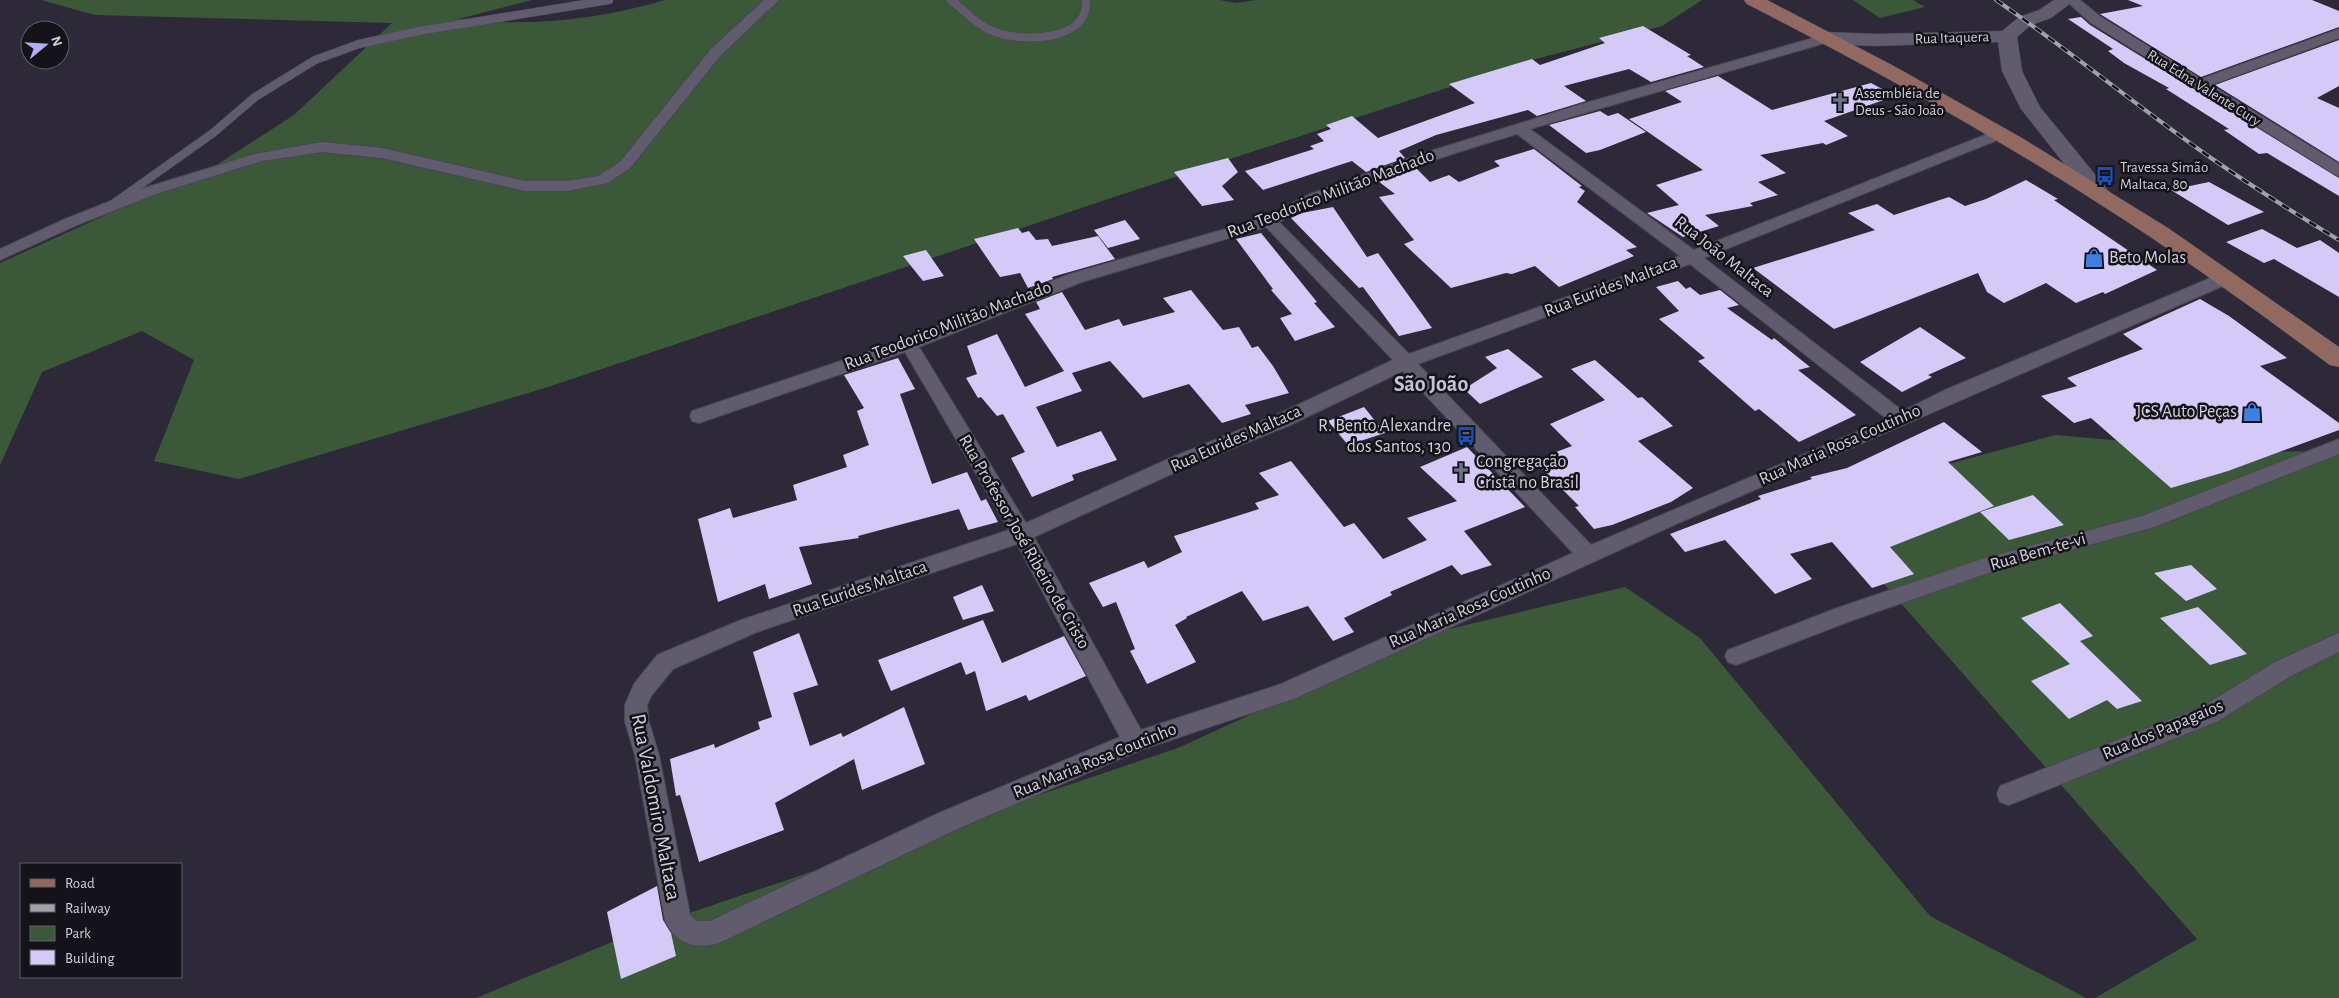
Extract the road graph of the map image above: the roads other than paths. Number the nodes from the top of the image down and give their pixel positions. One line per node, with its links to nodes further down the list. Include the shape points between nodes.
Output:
1 (609, 0): 16 (lane, via 419,30 359,44 314,60 255,97 213,134)
2 (772, 0): 16 (street, via 716,52 625,166 603,180 567,186 525,186 382,153 322,147 260,157)
3 (951, 0): 4 (lane, via 988,30 1017,38 1068,30 1080,23 1087,10)
4 (1086, 0)
5 (1753, 0): 10 (main road)
6 (2066, 0): 9 (main road, Rua Itaquera, via 2045,14 2025,21)
7 (2072, 0): 11 (street, Rua Edna Valente Cury, via 2096,20)
8 (2339, 33): 11 (street)
9 (2007, 36): 10 (main road, Rua Itaquera, via 1876,40); 15 (main road, via 2012,71 2031,109)
10 (1826, 38): 12 (street, Rua Teodorico Militão Machado); 13 (main road)
11 (2199, 85): 14 (street, Rua Edna Valente Cury)
12 (1520, 129): 17 (street, Rua Teodorico Militão Machado, via 1426,157 1325,194); 19 (street, Rua João Maltaca)
13 (2000, 134): 15 (main road); 19 (street, Rua Eurides Maltaca)
14 (2339, 170)
15 (2100, 194): 20 (main road)
16 (106, 208): 18 (street)
17 (1270, 221): 21 (street, Rua Teodorico Militão Machado, via 1076,278); 23 (street)
18 (0, 255)
19 (1692, 257): 23 (street, Rua Eurides Maltaca); 25 (street, Rua João Maltaca)
20 (2226, 278): 22 (main road); 25 (street, Rua Maria Rosa Coutinho, via 1952,394)
21 (908, 344): 24 (street, Rua Teodorico Militão Machado); 27 (street, Rua Professor José Ribeiro de Cristo)
22 (2339, 359)
23 (1406, 362): 27 (street, Rua Eurides Maltaca, via 1282,421 1182,461); 28 (street)
24 (699, 416)
25 (1901, 420): 28 (street, Rua Maria Rosa Coutinho)
26 (2339, 446): 30 (street, Rua Bem-te-vi, via 2147,522 1989,565 1845,614)
27 (1022, 534): 31 (street, Rua Eurides Maltaca, via 749,626); 32 (street, Rua Professor José Ribeiro de Cristo)
28 (1587, 555): 32 (street, Rua Maria Rosa Coutinho, via 1288,691)
29 (2339, 642): 33 (street, Rua dos Papagaios, via 2283,669 2210,714)
30 (1736, 656)
31 (665, 662): 34 (street, Rua Valdomiro Maltaca, via 642,691 636,705 637,722 647,755 678,920 685,931)
32 (1135, 742): 34 (street, Rua Maria Rosa Coutinho, via 948,820)
33 (2009, 794)
34 (712, 933)

